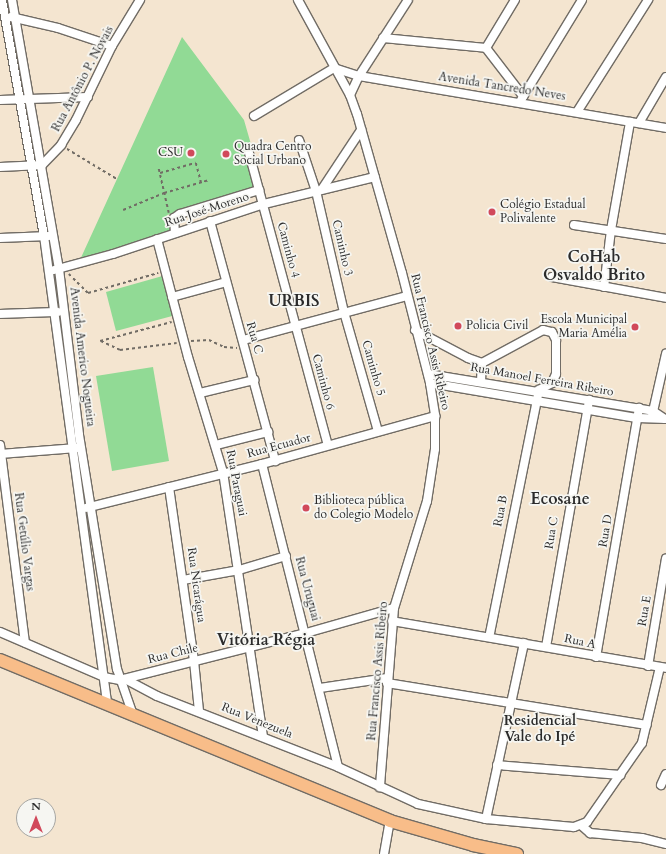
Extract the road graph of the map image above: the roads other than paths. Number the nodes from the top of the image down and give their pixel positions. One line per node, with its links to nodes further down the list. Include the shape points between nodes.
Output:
1 (2, 0): 10 (street, Avenida Americo Nogueira)
2 (12, 0): 9 (street, Avenida Americo Nogueira)
3 (140, 0): 12 (street, Rua Antônio P. Novais)
4 (298, 0): 14 (street, Rua Francisco Assis Ribeiro)
5 (408, 0): 11 (street)
6 (515, 0): 13 (street)
7 (582, 0): 21 (street)
8 (648, 0): 22 (street)
9 (14, 17): 10 (street); 12 (street, via 72,32); 20 (street, Avenida Americo Nogueira)
10 (3, 18): 20 (street, Avenida Americo Nogueira)
11 (383, 38): 13 (street); 15 (street)
12 (112, 46): 18 (street, Rua Antônio P. Novais)
13 (486, 48): 21 (street)
14 (334, 68): 15 (street, Avenida Tancredo Neves); 17 (street, Rua Francisco Assis Ribeiro); 23 (street)
15 (359, 76): 17 (street); 21 (street, Avenida Tancredo Neves)
16 (666, 77): 25 (street)
17 (350, 95): 27 (street, Rua Francisco Assis Ribeiro)
18 (88, 97): 20 (street); 30 (street, Rua Antônio P. Novais, via 61,145)
19 (0, 100): 20 (street)
20 (24, 100): 30 (street, Avenida Americo Nogueira); 32 (street, Avenida Americo Nogueira)
21 (521, 100): 22 (street, Avenida Tancredo Neves)
22 (577, 112): 24 (street, Avenida Tancredo Neves)
23 (254, 116)
24 (630, 122): 25 (street, Avenida Tancredo Neves); 39 (street)
25 (639, 123): 26 (street, Avenida Tancredo Neves)
26 (666, 128)
27 (361, 130): 33 (street, Rua Francisco Assis Ribeiro); 35 (street)
28 (299, 140): 35 (street, Caminho 3)
29 (249, 153): 34 (street, Caminho 4)
30 (42, 164): 32 (street); 41 (street, Avenida Americo Nogueira)
31 (0, 166): 32 (street)
32 (32, 166): 41 (street, Avenida Americo Nogueira)
33 (375, 177): 35 (street, Rua José Moreno); 50 (street, Rua Francisco Assis Ribeiro)
34 (260, 190): 36 (street, Caminho 4); 40 (street, via 180,214 175,217)
35 (319, 190): 36 (street, Rua José Moreno); 55 (street, Caminho 3)
36 (264, 204): 37 (street, Rua José Moreno); 57 (street, Caminho 4)
37 (210, 221): 40 (street, Rua José Moreno); 48 (street, Rua C)
38 (574, 225): 39 (street)
39 (611, 230): 44 (street); 49 (street)
40 (175, 233): 43 (street, Rua José Moreno)
41 (48, 236): 42 (street); 45 (street, Avenida Americo Nogueira); 46 (street, Avenida Americo Nogueira)
42 (0, 238)
43 (157, 239): 45 (street, Rua José Moreno); 51 (street, Rua Paraguai)
44 (666, 239)
45 (59, 269): 46 (street, Rua José Moreno); 54 (street, Avenida Americo Nogueira)
46 (49, 271): 53 (street, Avenida Americo Nogueira)
47 (552, 277): 49 (street)
48 (226, 282): 51 (street); 59 (street, Rua C)
49 (604, 287): 52 (street)
50 (407, 296): 55 (street); 58 (street, Rua Francisco Assis Ribeiro)
51 (172, 297): 68 (street, Rua Paraguai)
52 (666, 298)
53 (53, 312): 54 (street); 56 (street); 82 (street, Avenida Americo Nogueira)
54 (63, 312): 81 (street, Avenida Americo Nogueira)
55 (344, 312): 57 (street); 77 (street, Caminho 5)
56 (0, 314)
57 (295, 324): 59 (street); 80 (street, Caminho 6)
58 (415, 330): 61 (street); 63 (street, Rua Francisco Assis Ribeiro)
59 (242, 340): 64 (street, Rua C)
60 (666, 354): 62 (street)
61 (482, 363): 65 (street); 67 (street, via 539,332 550,331 556,340 557,368 552,383)
62 (665, 372): 73 (street)
63 (428, 374): 65 (street, Rua Manoel Ferreira Ribeiro); 66 (street, Rua Francisco Assis Ribeiro)
64 (254, 380): 68 (street); 78 (street, Rua C)
65 (481, 381): 67 (street, Rua Manoel Ferreira Ribeiro)
66 (430, 383): 69 (street, Rua Manoel Ferreira Ribeiro); 74 (street, Rua Francisco Assis Ribeiro)
67 (539, 390): 69 (street, Rua B); 70 (street, Rua Manoel Ferreira Ribeiro)
68 (200, 393): 79 (street, Rua Paraguai)
69 (537, 400): 72 (street, Rua Manoel Ferreira Ribeiro); 100 (street, Rua B)
70 (589, 400): 71 (street, Rua Manoel Ferreira Ribeiro); 72 (street, Rua C)
71 (639, 408): 73 (street, Rua Manoel Ferreira Ribeiro); 75 (street, Rua D)
72 (587, 409): 75 (street, Rua Manoel Ferreira Ribeiro); 104 (street, Rua C)
73 (652, 415): 75 (street, Rua Manoel Ferreira Ribeiro); 76 (street, Rua Manoel Ferreira Ribeiro)
74 (436, 416): 77 (street, Rua Ecuador); 94 (street, Rua Francisco Assis Ribeiro, via 436,449 427,501)
75 (638, 418): 105 (street, Rua D)
76 (665, 419)
77 (378, 431): 80 (street, Rua Ecuador)
78 (268, 432): 79 (street); 84 (street, Rua C)
79 (216, 445): 86 (street, Rua Paraguai)
80 (328, 445): 84 (street, Rua Ecuador)
81 (82, 448): 82 (street); 88 (street, Avenida Americo Nogueira)
82 (72, 449): 83 (street); 89 (street, Avenida Americo Nogueira)
83 (0, 451): 101 (street, Rua Getúlio Vargas)
84 (275, 461): 85 (street, Rua Ecuador)
85 (262, 464): 86 (street, Rua Ecuador); 90 (street, Rua Uruguai)
86 (223, 472): 87 (street, Rua Ecuador); 92 (street, Rua Paraguai)
87 (169, 487): 88 (street, Rua Ecuador); 93 (street, Rua Nicarágua)
88 (91, 507): 89 (street, Rua Ecuador); 96 (street, Avenida Americo Nogueira)
89 (82, 509): 97 (street, Avenida Americo Nogueira)
90 (286, 556): 92 (street); 99 (street, Rua Uruguai)
91 (666, 559): 108 (street, Rua E)
92 (239, 570): 93 (street); 103 (street, Rua Paraguai)
93 (183, 580): 107 (street, Rua Nicarágua)
94 (394, 608): 95 (street, Rua Francisco Assis Ribeiro); 99 (street, Rua Chile)
95 (392, 621): 100 (street); 113 (street, Rua Francisco Assis Ribeiro)
96 (111, 628): 97 (street); 112 (street, Avenida Americo Nogueira)
97 (98, 631): 110 (street, Avenida Americo Nogueira)
98 (0, 632): 101 (street, Rua Venezuela)
99 (306, 634): 103 (street, Rua Chile); 114 (street, Rua Uruguai)
100 (489, 637): 102 (street, Rua A)
101 (25, 642): 110 (street, Rua Venezuela)
102 (524, 643): 104 (street, Rua A); 115 (street)
103 (249, 647): 107 (street, Rua Chile); 120 (street, Rua Paraguai)
104 (546, 647): 105 (street, Rua A)
105 (596, 657): 108 (street, Rua A)
106 (0, 660): 116 (highway)
107 (194, 661): 112 (street, Rua Chile); 117 (street, Rua Nicarágua)
108 (648, 666): 109 (street, Rua A)
109 (662, 669): 111 (street); 119 (street)
110 (104, 677): 112 (street, Rua Venezuela); 116 (street, Avenida Americo Nogueira)
111 (666, 679)
112 (122, 680): 117 (street, Rua Venezuela); 118 (street, Avenida Americo Nogueira)
113 (387, 680): 114 (street); 115 (street); 126 (street, Rua Francisco Assis Ribeiro)
114 (320, 688): 122 (street, Rua Uruguai)
115 (510, 703): 119 (street); 121 (street)
116 (107, 704): 118 (highway)
117 (199, 711): 120 (street, Rua Venezuela)
118 (133, 715): 128 (highway)
119 (646, 725): 124 (street, via 642,743)
120 (263, 737): 122 (street, Rua Venezuela)
121 (497, 765): 124 (street); 127 (street)
122 (338, 767): 126 (street, Rua Venezuela)
123 (666, 774): 125 (street)
124 (621, 775): 129 (street)
125 (661, 785)
126 (380, 786): 127 (street, Rua Venezuela, via 418,804)
127 (486, 818): 129 (street, Rua Venezuela)
128 (390, 821): 131 (street); 132 (highway, via 473,845)
129 (582, 826): 130 (street, via 590,833 642,838)
130 (666, 844)
131 (384, 854)
132 (517, 854)

